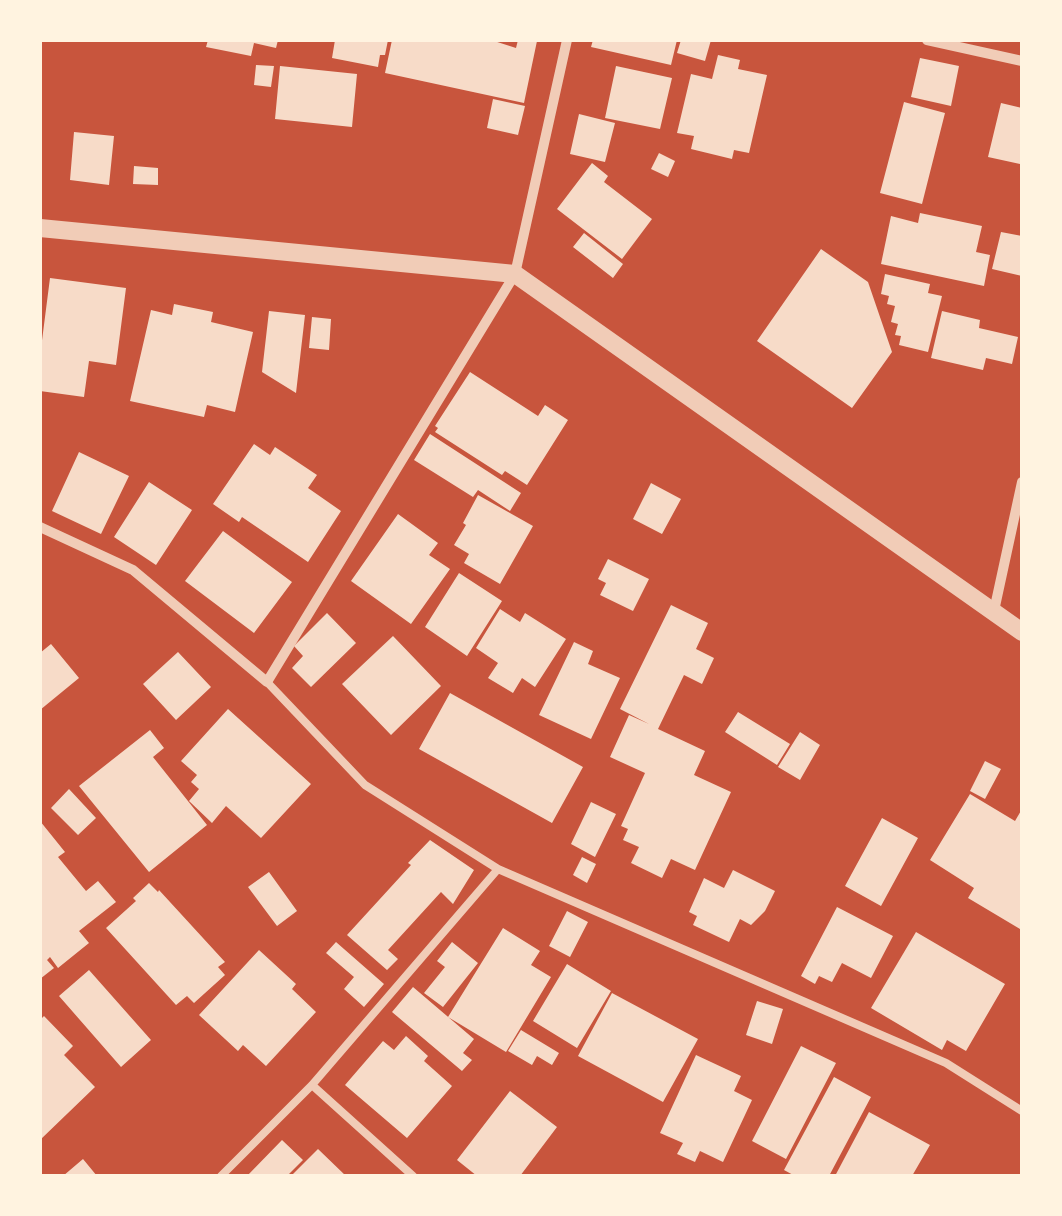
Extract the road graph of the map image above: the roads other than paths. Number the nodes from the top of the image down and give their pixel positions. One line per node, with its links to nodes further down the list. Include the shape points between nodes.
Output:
1 (567, 40): 5 (street)
2 (926, 40): 3 (street)
3 (1022, 62)
4 (40, 228): 5 (street)
5 (515, 274): 8 (street); 10 (street)
6 (1022, 482): 8 (street)
7 (40, 527): 10 (street, via 134,570)
8 (994, 611): 9 (street)
9 (1022, 632)
10 (267, 682): 11 (lane, via 365,786)
11 (498, 869): 12 (lane); 13 (lane, via 946,1063)
12 (312, 1085): 14 (lane); 15 (lane)
13 (1022, 1111)
14 (221, 1176)
15 (412, 1176)

